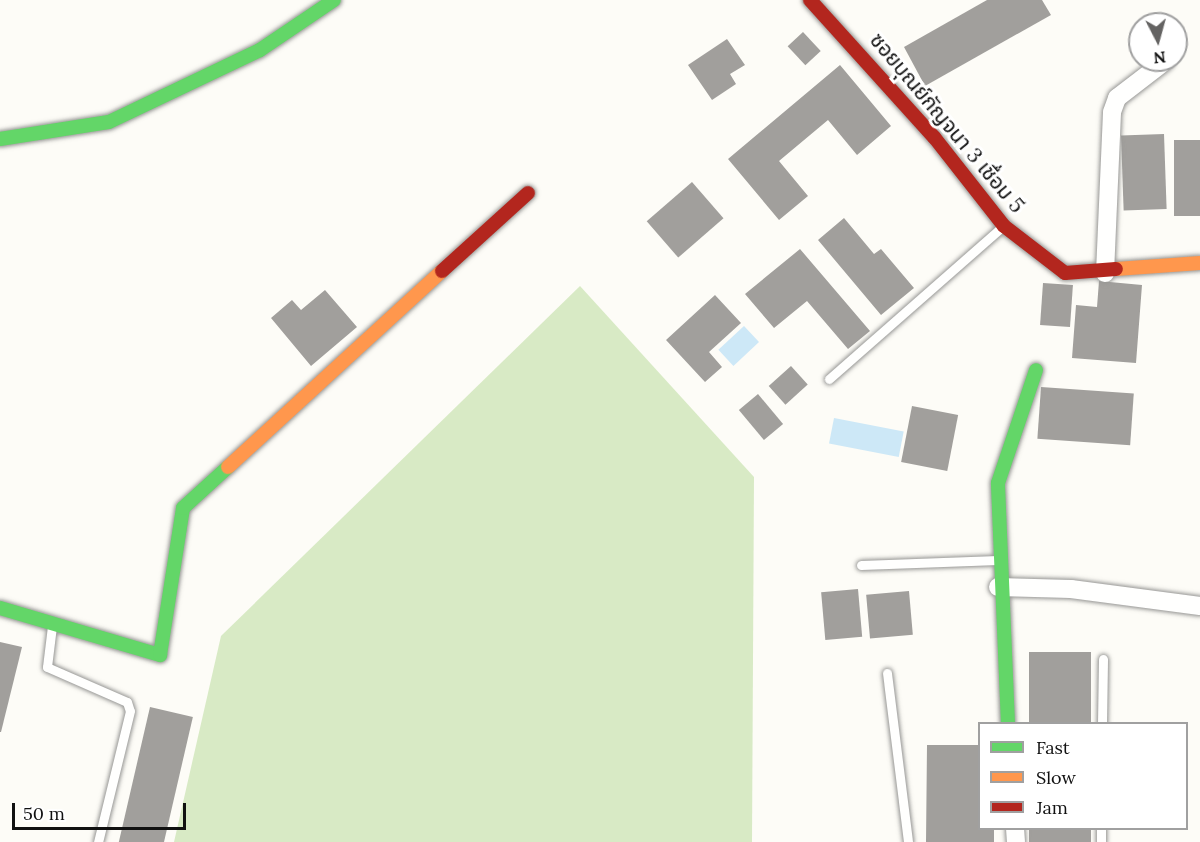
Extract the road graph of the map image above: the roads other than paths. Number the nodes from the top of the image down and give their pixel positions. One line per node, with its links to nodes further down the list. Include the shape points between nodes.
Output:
1 (334, 0): 5 (street, via 260,50 109,122)
2 (810, 0): 3 (street, ซอยบุณย์กัญจนา 3 เชื่อม 5)
3 (826, 4): 7 (street, ซอยบุณย์กัญจนา 3 เชื่อม 5)
4 (1151, 72): 9 (street, via 1117,98 1112,112)
5 (0, 139)
6 (528, 193): 17 (street, via 183,508 160,655)
7 (1004, 226): 9 (street, ซอยบุณย์กัญจนา 3 เชื่อม 5, via 1065,273); 11 (lane)
8 (1200, 263): 9 (street, ซอยบุณย์กัญจนา 3 เชื่อม 5)
9 (1105, 273)
10 (1036, 370): 12 (street, via 998,483)
11 (829, 379)
12 (998, 560): 13 (lane); 14 (street)
13 (861, 565)
14 (998, 587): 15 (street, via 1071,590); 20 (street)
15 (1200, 606)
16 (0, 608): 17 (street)
17 (52, 626): 22 (lane, via 47,667 127,702 130,711)
18 (1103, 659): 21 (lane)
19 (887, 673): 23 (lane)
20 (1008, 722)
21 (1102, 722)
22 (98, 842)
23 (908, 842)

